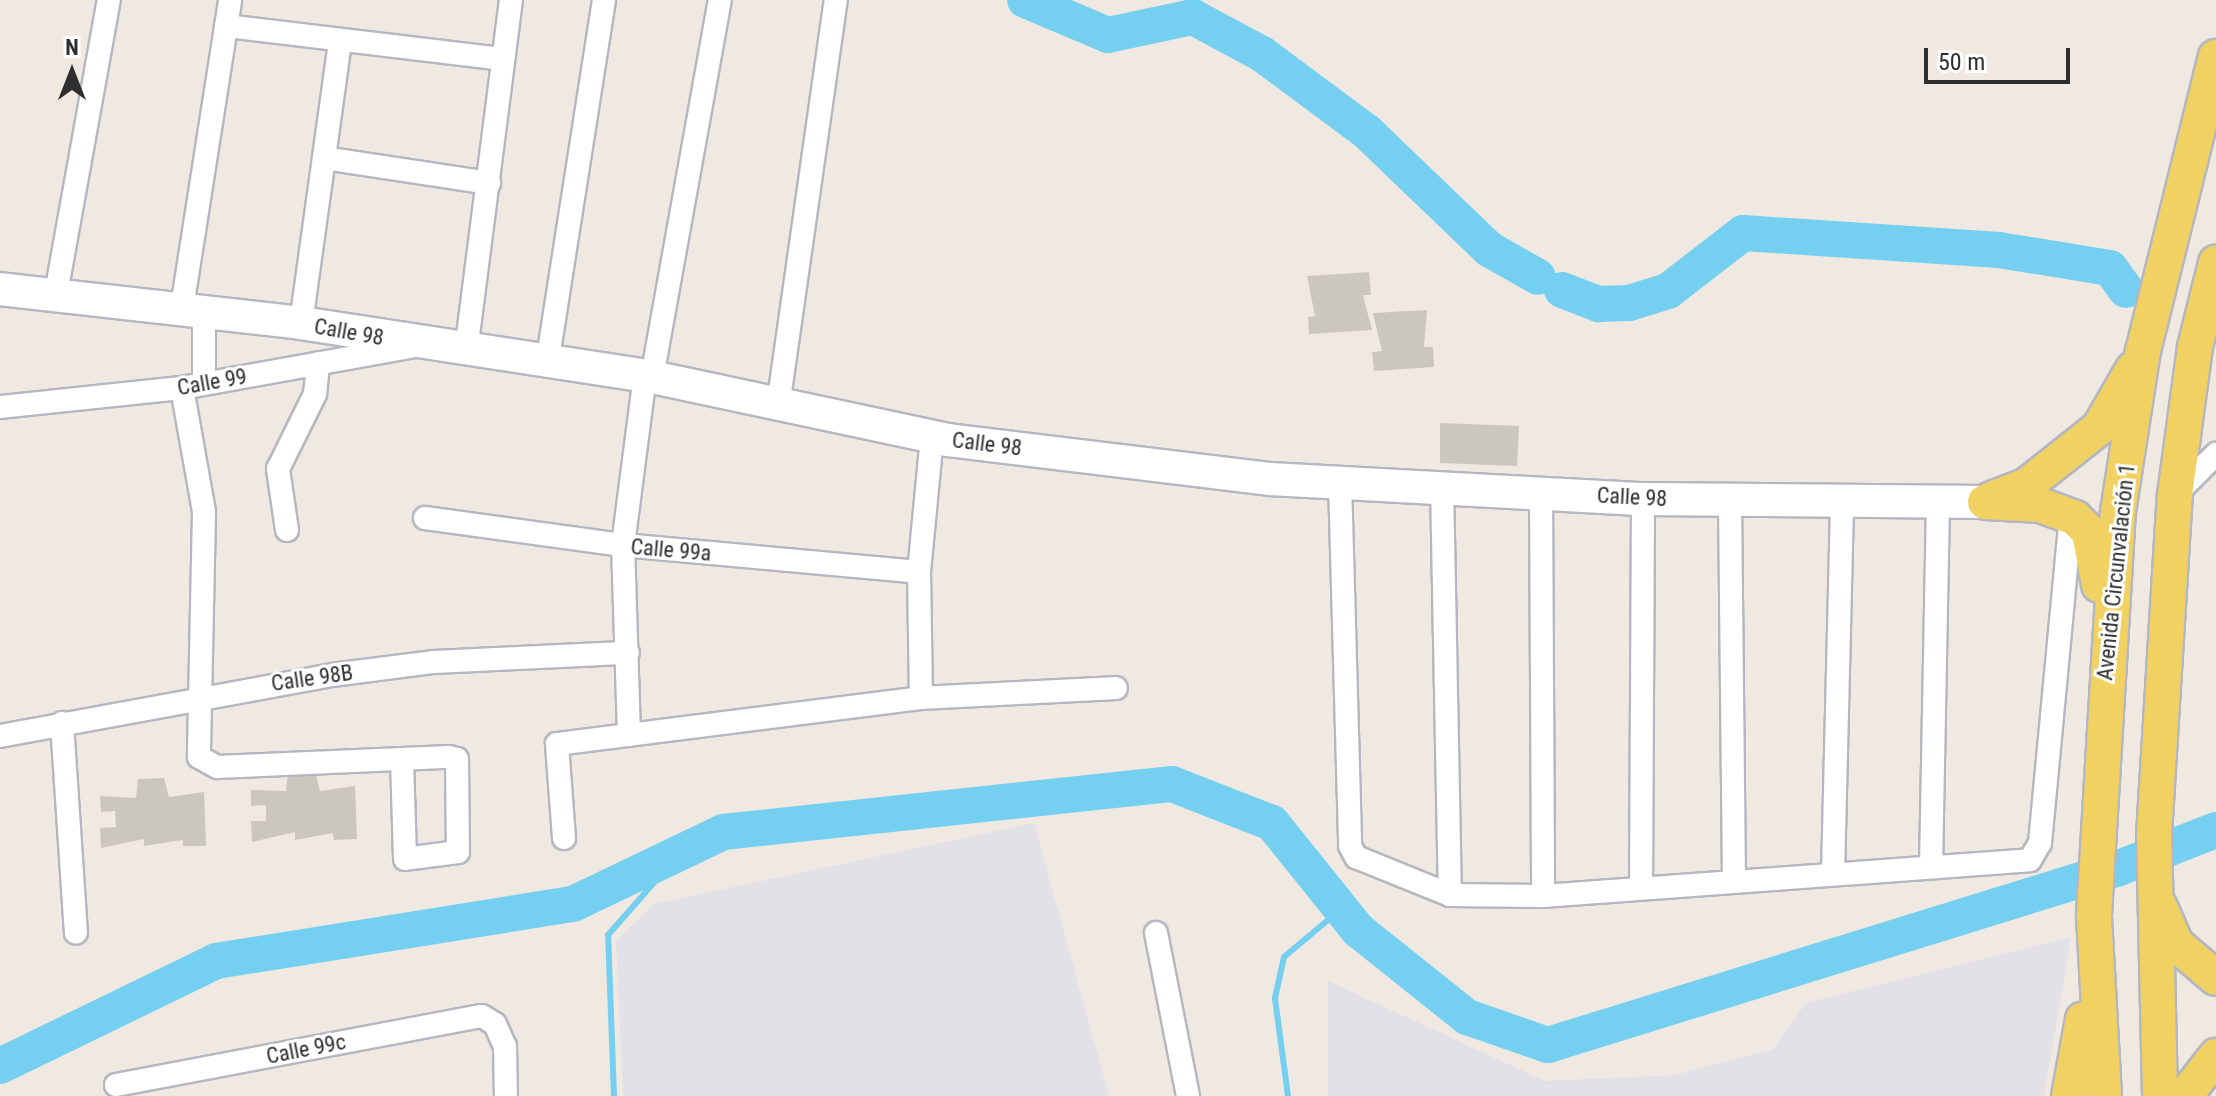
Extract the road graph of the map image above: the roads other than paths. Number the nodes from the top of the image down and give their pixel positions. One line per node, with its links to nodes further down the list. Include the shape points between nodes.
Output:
1 (109, 0): 15 (street)
2 (230, 0): 7 (street)
3 (511, 0): 10 (street)
4 (604, 0): 23 (street)
5 (720, 0): 24 (street)
6 (836, 0): 27 (street)
7 (226, 26): 8 (street); 17 (street)
8 (340, 43): 10 (street); 11 (street)
9 (2216, 57): 21 (main road, Avenida Circunvalación 1)
10 (503, 59): 12 (street)
11 (324, 158): 12 (street); 18 (street)
12 (489, 183): 20 (street)
13 (2216, 263): 16 (main road)
14 (0, 289): 15 (street, Calle 98)
15 (55, 299): 17 (street, Calle 98)
16 (2210, 314): 34 (main road)
17 (192, 315): 18 (street, Calle 98); 25 (street)
18 (301, 323): 19 (street, Calle 98)
19 (423, 345): 20 (street, Calle 98); 22 (street, Calle 99)
20 (466, 351): 23 (street, Calle 98)
21 (2143, 351): 37 (main road, via 2099,428 2027,485); 46 (main road, Avenida Circunvalación 1)
22 (318, 363): 25 (street, Calle 99); 42 (street, via 315,394 278,469)
23 (547, 364): 24 (street, Calle 98)
24 (648, 377): 27 (street, Calle 98); 43 (street)
25 (204, 383): 26 (street, Calle 99)
26 (182, 388): 28 (street, Calle 99); 48 (street, via 204,512)
27 (778, 406): 29 (street, Calle 98)
28 (0, 407)
29 (932, 437): 31 (street, Calle 98, via 1270,479); 44 (street)
30 (2216, 454): 34 (street)
31 (1340, 481): 32 (street, Calle 98); 60 (street, via 1350,846 1356,857)
32 (1442, 484): 33 (street, Calle 98); 60 (street)
33 (1541, 491): 35 (street, Calle 98); 61 (street)
34 (2175, 495): 59 (main road)
35 (1643, 499): 36 (street, Calle 98); 58 (street)
36 (1730, 499): 38 (street, Calle 98); 57 (street)
37 (1985, 502): 39 (street, Calle 98); 40 (main road, via 2040,505)
38 (1842, 503): 39 (street, Calle 98); 56 (street)
39 (1938, 505): 55 (street)
40 (2071, 516): 46 (main road, via 2089,532 2097,555); 55 (street, via 2040,843 2030,860)
41 (425, 518): 43 (street, Calle 99a)
42 (287, 530)
43 (623, 545): 44 (street, Calle 99a); 45 (street)
44 (919, 572): 49 (street)
45 (628, 653): 48 (street, Calle 98B, via 434,662); 51 (street)
46 (2104, 670): 62 (main road, Avenida Circunvalación 1)
47 (1116, 688): 49 (street)
48 (197, 696): 50 (street, Calle 98B); 53 (street, via 204,764)
49 (921, 698): 51 (street)
50 (62, 723): 52 (street, Calle 98B); 63 (street)
51 (629, 735): 54 (street, via 557,744)
52 (0, 736)
53 (402, 760): 53 (street, via 405,859 458,852 457,759)
54 (564, 838)
55 (1931, 867): 56 (street)
56 (1833, 874): 57 (street)
57 (1734, 882): 58 (street)
58 (1641, 888): 61 (street)
59 (2153, 892): 65 (main road, via 2176,944); 72 (main road)
60 (1450, 895): 61 (street)
61 (1543, 896)
62 (2094, 915): 70 (main road); 71 (main road, Avenida Circunvalación 1)
63 (76, 933)
64 (1156, 933): 69 (street)
65 (2216, 978)
66 (2216, 1056): 73 (main road)
67 (116, 1085): 68 (street, Calle 99c, via 482,1016 495,1024 505,1046)
68 (506, 1096)
69 (1188, 1096)
70 (2069, 1096)
71 (2104, 1096)
72 (2160, 1096)
73 (2185, 1096)

